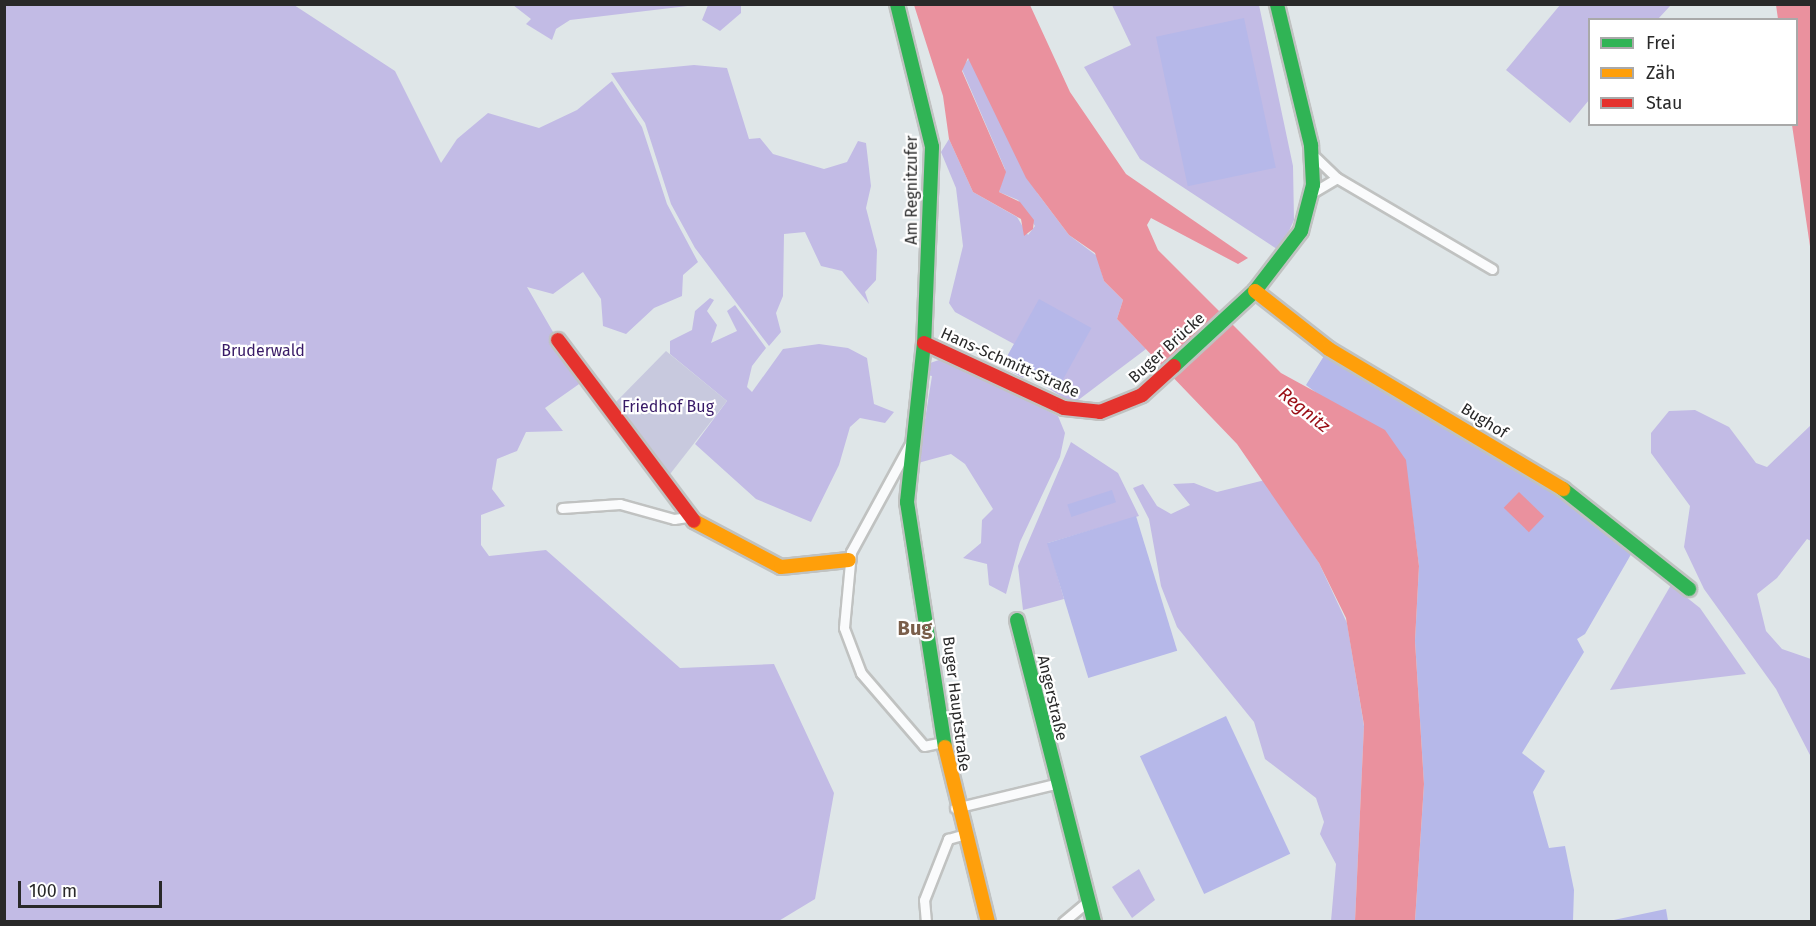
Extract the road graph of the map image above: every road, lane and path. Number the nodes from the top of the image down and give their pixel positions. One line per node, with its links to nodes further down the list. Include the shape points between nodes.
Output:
1 (897, 4): 9 (street, Am Regnitzufer, via 932,147)
2 (1277, 4): 3 (street)
3 (1312, 154): 4 (street); 5 (street)
4 (1337, 178): 5 (street); 6 (street)
5 (1312, 193): 7 (street, via 1301,231)
6 (1492, 269)
7 (1255, 291): 10 (street, Buger Brücke, via 1142,395); 15 (street, Bughof, via 1329,349 1573,495)
8 (558, 340): 13 (street, via 600,402 645,451)
9 (924, 343): 10 (street, Hans-Schmitt-Straße, via 1070,411); 11 (street, Buger Hauptstraße)
10 (1119, 407)
11 (911, 442): 14 (street, via 896,460); 17 (street, Buger Hauptstraße, via 907,502)
12 (562, 508): 13 (street, via 620,504 674,519)
13 (689, 517): 14 (street, via 781,567)
14 (849, 560): 17 (street, via 843,622 861,673 924,746)
15 (1689, 589)
16 (1017, 620): 18 (street, Angerstraße)
17 (943, 742): 19 (street, Buger Hauptstraße)
18 (1055, 784): 19 (street); 21 (street, Angerstraße)
19 (955, 808): 20 (street, Buger Hauptstraße)
20 (962, 836): 22 (street, via 948,839 924,900); 23 (street, Buger Hauptstraße)
21 (1086, 903): 24 (street); 25 (street, Angerstraße)
22 (926, 921)
23 (988, 921)
24 (1063, 921)
25 (1094, 921)

